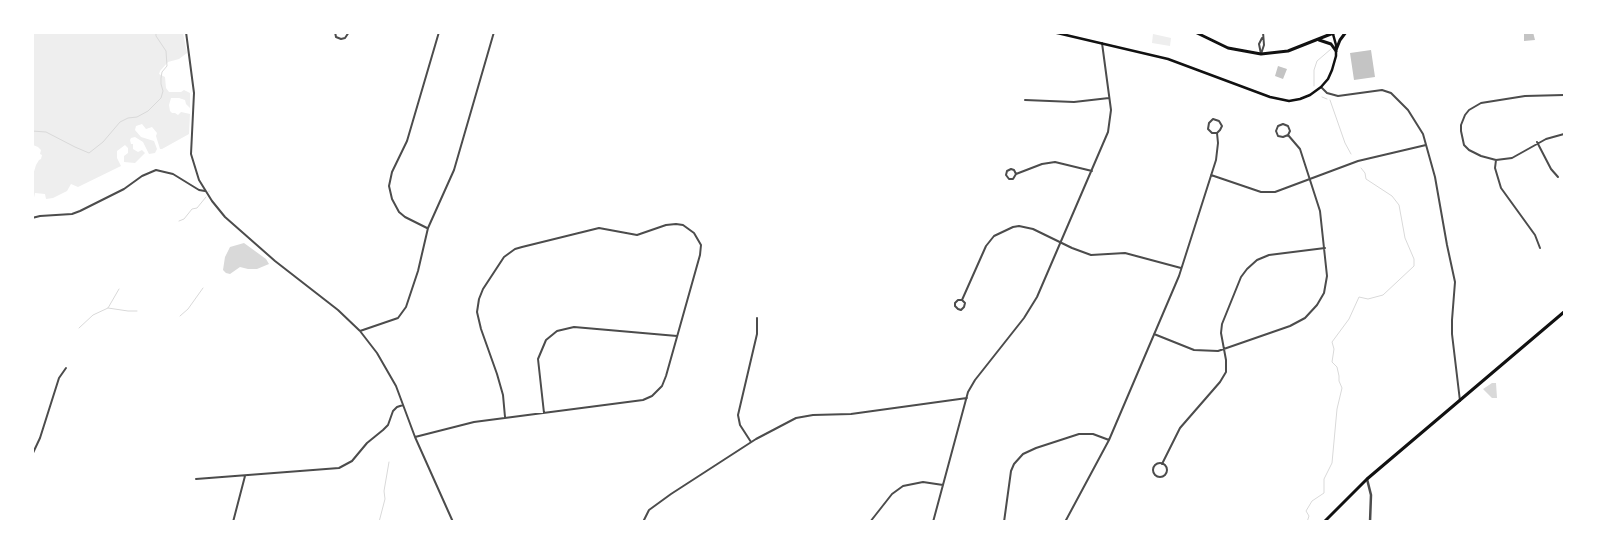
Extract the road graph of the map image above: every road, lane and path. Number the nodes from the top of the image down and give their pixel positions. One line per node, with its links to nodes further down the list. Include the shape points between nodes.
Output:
1 (186, 32): 31 (street, via 194,97 191,155)
2 (335, 32): 3 (street, via 341,39)
3 (349, 32)
4 (439, 32): 33 (street, via 407,141 389,186 399,212)
5 (494, 32): 33 (street, via 454,170)
6 (1052, 32): 13 (main road)
7 (1195, 32): 15 (main road, via 1228,48)
8 (1263, 32): 11 (street)
9 (1346, 32): 14 (main road)
10 (1334, 33): 12 (main road); 14 (main road)
11 (1262, 37): 15 (street); 15 (street, via 1259,44)
12 (1319, 40): 14 (main road, via 1331,44); 15 (main road, via 1288,51)
13 (1102, 43): 16 (main road, via 1168,59 1277,100 1300,99); 18 (street)
14 (1336, 51): 16 (main road, via 1332,70)
15 (1261, 54)
16 (1321, 86): 24 (street, via 1338,96 1382,90 1391,93 1408,110)
17 (1564, 96): 25 (street, via 1525,96 1481,103 1469,110 1461,124 1464,144 1474,153)
18 (1110, 98): 19 (street, via 1074,102); 26 (street, via 1109,130)
19 (1025, 100)
20 (1217, 133): 20 (street, via 1221,124 1213,119 1208,129); 28 (street, via 1217,154)
21 (1564, 134): 23 (street)
22 (1288, 135): 22 (street, via 1287,125 1277,127 1278,136); 30 (street, via 1300,148)
23 (1537, 142): 25 (street, via 1512,158); 29 (street)
24 (1427, 145): 30 (street, via 1358,161); 47 (street, via 1455,282 1452,327)
25 (1496, 160): 36 (street, via 1500,188 1535,235)
26 (1092, 171): 27 (street, via 1055,162); 34 (street)
27 (1016, 174): 27 (street, via 1011,180 1006,174 1011,169)
28 (1211, 175): 30 (street, via 1268,192 1282,190); 37 (street)
29 (1558, 177)
30 (1310, 178): 35 (street, via 1320,211)
31 (205, 191): 32 (street, via 173,174 156,170 80,211); 41 (street, via 230,222)
32 (32, 218)
33 (428, 228): 41 (street, via 412,291 402,313 391,321)
34 (1061, 243): 37 (street, via 1091,255 1125,253); 38 (street, via 1026,227 1000,232 986,246); 46 (street, via 1030,309 975,380)
35 (1325, 248): 44 (street, via 1326,283 1319,302 1306,318); 44 (street, via 1269,256 1250,266 1222,324)
36 (1540, 248)
37 (1181, 268): 42 (street)
38 (962, 300): 38 (street, via 955,302 958,310 964,307)
39 (1564, 312): 47 (main road)
40 (757, 318): 53 (street, via 757,334 738,415 740,425)
41 (360, 331): 48 (street, via 390,374)
42 (1154, 334): 44 (street, via 1194,350 1211,352); 52 (street)
43 (677, 336): 49 (street, via 662,385 649,398); 49 (street, via 574,327 557,330 546,340 538,359); 50 (street, via 701,248 694,233 683,225 673,224 636,235 599,228 515,249 496,268 483,289 478,305 478,319 503,394)
44 (1224, 349): 55 (street, via 1224,376 1180,428)
45 (66, 368): 54 (street, via 59,378)
46 (966, 398): 53 (street, via 849,415 803,416 785,422); 59 (street)
47 (1460, 401): 57 (main road)
48 (403, 405): 51 (street); 56 (street, via 393,411 388,425 352,461 339,468)
49 (544, 413): 50 (street)
50 (505, 417): 51 (street)
51 (415, 437): 61 (street)
52 (1109, 440): 65 (street, via 1092,434 1079,434 1023,454 1011,471); 66 (street)
53 (751, 442): 62 (street, via 654,506)
54 (32, 455)
55 (1162, 464): 55 (street, via 1167,472 1158,477 1153,467)
56 (246, 475): 58 (street); 60 (street)
57 (1367, 479): 67 (main road); 68 (street, via 1371,495)
58 (196, 480)
59 (943, 485): 63 (street, via 924,482 904,486 892,494); 64 (street)
60 (233, 522)
61 (453, 522)
62 (643, 522)
63 (870, 522)
64 (933, 522)
65 (1004, 522)
66 (1066, 522)
67 (1324, 522)
68 (1370, 522)

